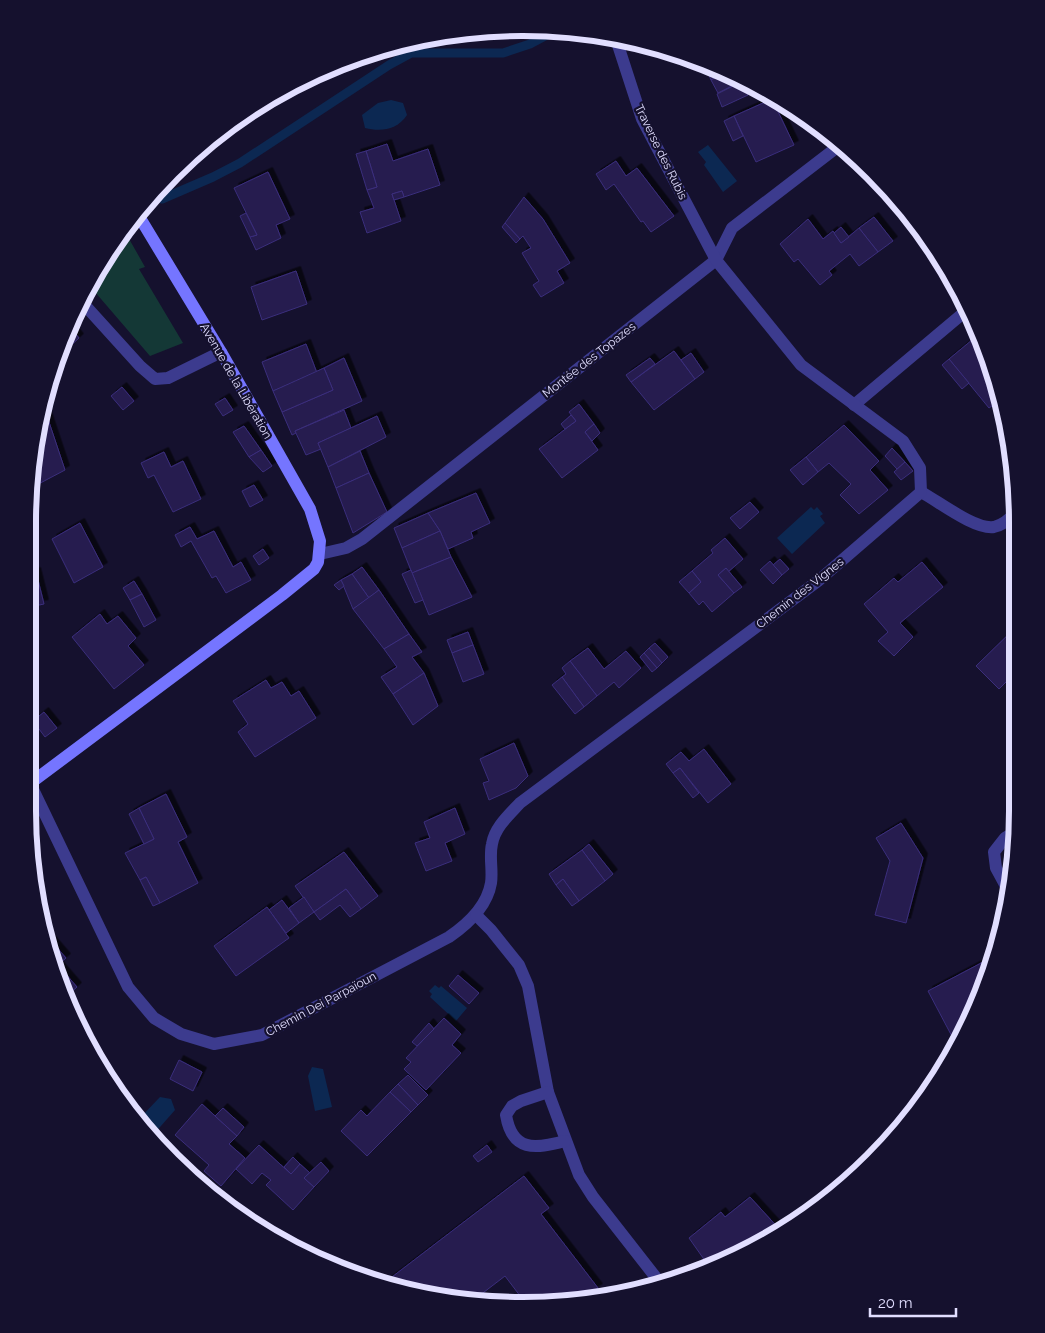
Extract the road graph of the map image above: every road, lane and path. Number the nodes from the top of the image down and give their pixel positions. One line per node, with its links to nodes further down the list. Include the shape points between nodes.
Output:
1 (618, 46): 4 (street, Traverse des Rubis, via 642,119)
2 (834, 150): 4 (street, Montée des Topazes, via 732,228)
3 (142, 221): 7 (street, Avenue de la Libération)
4 (716, 260): 8 (street, via 801,365); 11 (street, Montée des Topazes, via 362,539 346,548)
5 (86, 307): 7 (street, via 156,379 168,378)
6 (962, 314): 8 (street)
7 (221, 352): 11 (street, Avenue de la Libération, via 310,509 320,541)
8 (854, 405): 9 (street, via 902,441 920,468)
9 (921, 492): 10 (street, via 976,524 993,527); 16 (street, Chemin des Vignes, via 818,581 520,803 496,832 491,845 491,884)
10 (1009, 520)
11 (320, 554): 12 (street, via 314,569 282,596)
12 (36, 779)
13 (36, 798): 16 (street, Chemin Dei Parpaïoun, via 128,987 154,1018 181,1034 214,1044 262,1035 449,937)
14 (1008, 836): 15 (street, via 994,852 996,868)
15 (1004, 881)
16 (476, 915): 17 (street, via 519,965 528,986)
17 (548, 1092): 18 (street); 18 (street, via 512,1106 506,1115 509,1130 518,1142 528,1146)
18 (565, 1141): 19 (street, via 579,1175 593,1197)
19 (656, 1278)

